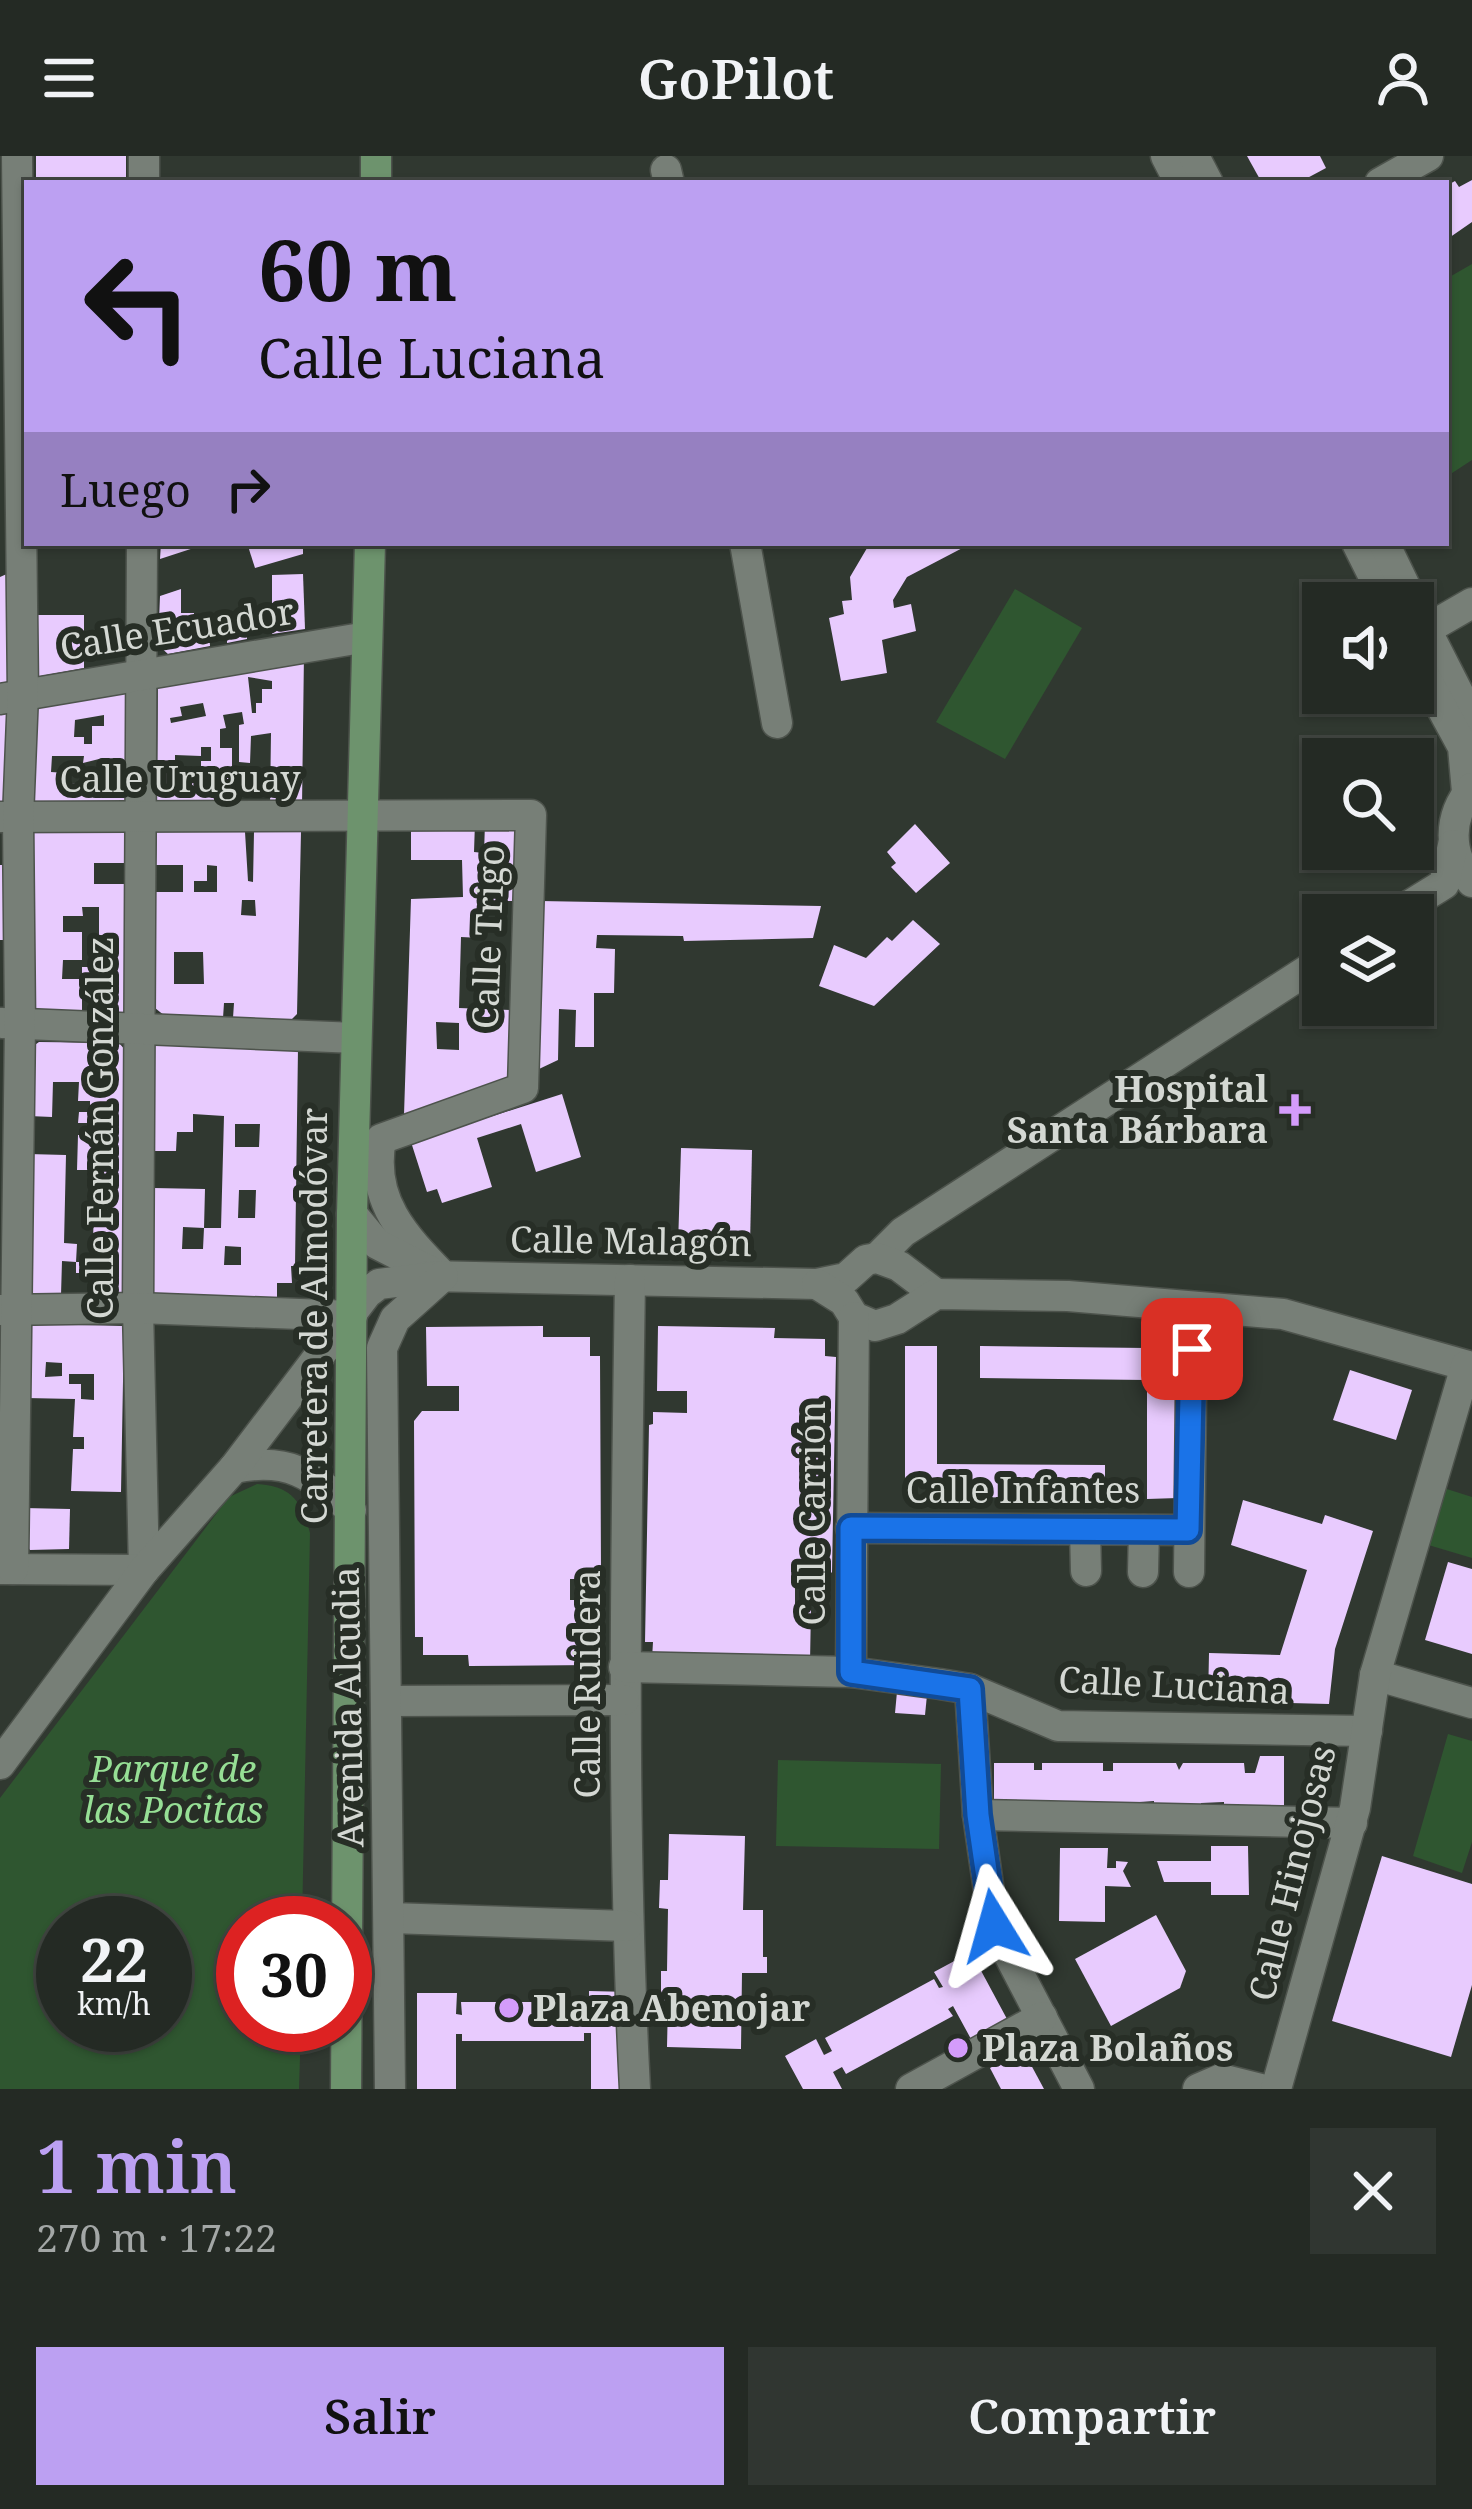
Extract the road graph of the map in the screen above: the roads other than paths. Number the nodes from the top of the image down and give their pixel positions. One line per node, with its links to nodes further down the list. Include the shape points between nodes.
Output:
1 (17, 156): 4 (street)
2 (1428, 156): 3 (street)
3 (1385, 180)
4 (15, 243): 5 (street)
5 (16, 458): 11 (street)
6 (142, 546): 19 (street, Calle Fernán González)
7 (370, 546): 16 (main road, Carretera de Almodóvar)
8 (747, 546): 22 (street)
9 (1358, 546): 12 (street)
10 (1385, 546): 13 (street)
11 (11, 555): 20 (street)
12 (1376, 582)
13 (1399, 582)
14 (1472, 603): 15 (street)
15 (1434, 619)
16 (367, 638): 19 (street, Calle Ecuador); 24 (main road, Carretera de Almodóvar)
17 (1434, 656): 21 (street)
18 (1434, 672): 23 (street)
19 (141, 676): 20 (street, Calle Ecuador); 26 (street, Calle Fernán González)
20 (12, 696): 25 (street)
21 (1472, 720)
22 (777, 723)
23 (1470, 790): 27 (street, via 1455,817)
24 (360, 817): 26 (street, Calle Uruguay); 32 (main road, Carretera de Almodóvar); 36 (street, Calle Trigo, via 531,815 523,1088 381,1139 377,1155 387,1206)
25 (9, 818): 26 (street, Calle Uruguay); 30 (street)
26 (141, 819): 31 (street, Calle Fernán González)
27 (1463, 886): 28 (street)
28 (1434, 898)
29 (1302, 974): 35 (street, via 902,1232)
30 (10, 1023): 31 (street); 42 (street)
31 (138, 1030): 32 (street); 41 (street, Calle Fernán González)
32 (356, 1038): 33 (main road, Carretera de Almodóvar)
33 (352, 1214): 34 (main road, Carretera de Almodóvar); 36 (street, Calle Malagón, via 377,1244)
34 (352, 1250): 36 (street, Calle Malagón, via 386,1273); 44 (main road, Carretera de Almodóvar)
35 (894, 1267): 38 (street); 39 (street, via 853,1268); 43 (street, via 911,1288)
36 (443, 1276): 37 (street, Calle Malagón); 44 (street, Calle Malagón, via 379,1283); 62 (street, Avenida Alcudia, via 395,1319 382,1348)
37 (630, 1280): 39 (street, Calle Malagón); 57 (street, Calle Ruidera)
38 (937, 1294): 40 (street, Calle Malagón); 43 (street, Calle Malagón)
39 (847, 1301): 43 (street, Calle Malagón, via 887,1325); 48 (street, Calle Carrión)
40 (1192, 1307): 45 (street, Calle Malagón, via 1283,1315); 51 (street, Calle Infantes)
41 (138, 1308): 42 (street); 44 (street); 53 (street, Calle Fernán González)
42 (8, 1310): 52 (street)
43 (906, 1311)
44 (352, 1316): 46 (street, Calle Malagón); 47 (main road, Carretera de Almodóvar)
45 (1469, 1366): 59 (street, Calle Hinojosas)
46 (234, 1468): 47 (street, via 295,1470); 53 (street, Calle Malagón)
47 (351, 1510): 71 (main road, Carretera de Almodóvar)
48 (851, 1528): 49 (street, Calle Infantes); 58 (street, Calle Carrión)
49 (1085, 1530): 50 (street, Calle Infantes); 54 (street)
50 (1144, 1530): 51 (street, Calle Infantes); 55 (street)
51 (1188, 1530): 56 (street)
52 (6, 1569): 53 (street)
53 (144, 1570): 65 (street, Calle Malagón)
54 (1086, 1571)
55 (1143, 1572)
56 (1190, 1572)
57 (624, 1666): 58 (street, Calle Luciana); 61 (street, Calle Ruidera)
58 (851, 1672): 60 (street, Calle Luciana)
59 (1375, 1675): 63 (street); 64 (street, Calle Hinojosas)
60 (970, 1689): 64 (street, Calle Luciana, via 1058,1726 1088,1714 1195,1715); 66 (street)
61 (623, 1700): 62 (street); 69 (street, Calle Ruidera)
62 (388, 1701): 68 (street, Avenida Alcudia)
63 (1472, 1703)
64 (1367, 1731): 67 (street, Calle Hinojosas)
65 (0, 1764)
66 (978, 1815): 67 (street); 70 (street, via 994,1926)
67 (1352, 1823): 78 (street, Calle Hinojosas)
68 (391, 1918): 69 (street); 72 (street, Avenida Alcudia)
69 (627, 1926): 73 (street, Calle Ruidera)
70 (1042, 2017): 74 (street); 75 (street)
71 (346, 2089)
72 (390, 2089)
73 (635, 2089)
74 (910, 2089)
75 (1079, 2089)
76 (1198, 2089): 77 (street, via 1221,2079)
77 (1261, 2089)
78 (1276, 2089)

